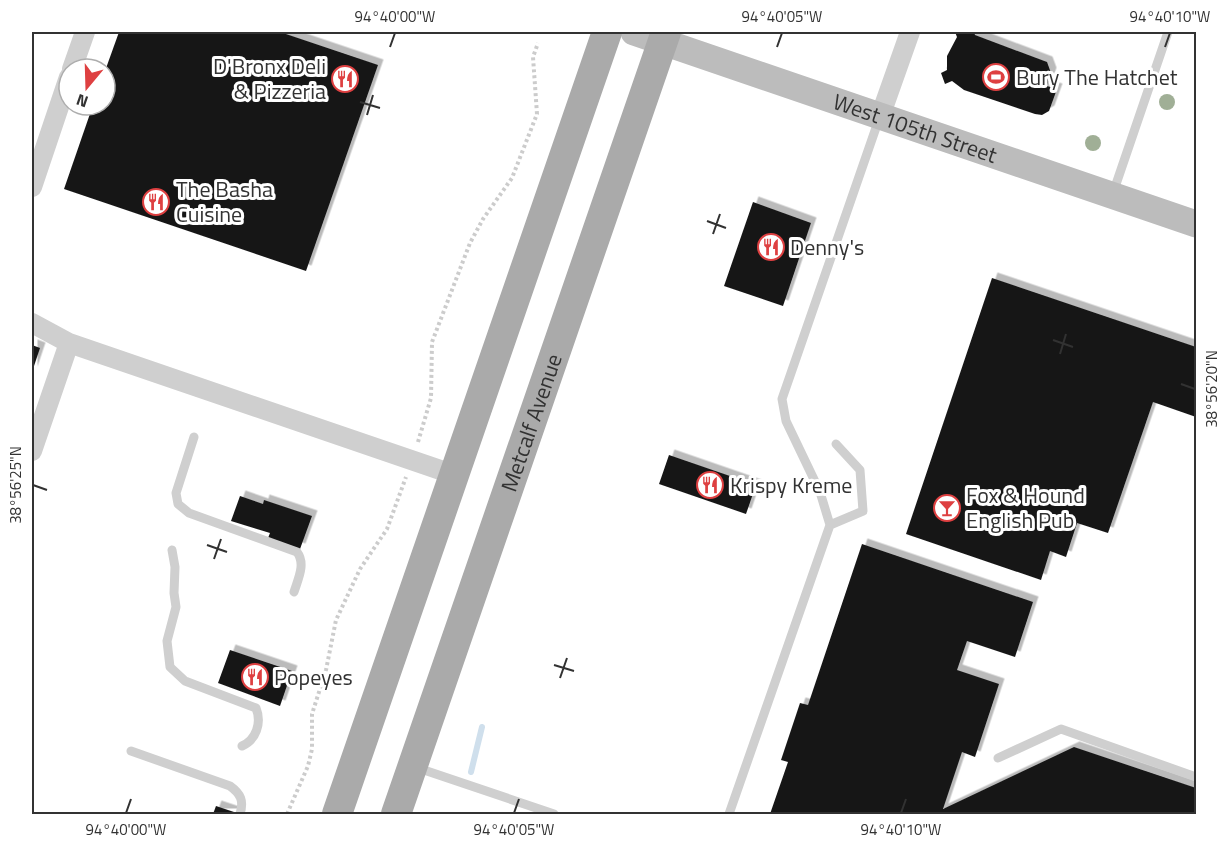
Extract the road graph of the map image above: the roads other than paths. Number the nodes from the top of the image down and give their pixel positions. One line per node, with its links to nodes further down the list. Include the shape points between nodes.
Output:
1 (85, 32): 7 (street)
2 (608, 32): 18 (main road)
3 (634, 32): 6 (street, West 105th Street)
4 (910, 32): 9 (street)
5 (1168, 32): 11 (lane)
6 (664, 37): 9 (street, West 105th Street); 25 (main road, Metcalf Avenue)
7 (76, 57)
8 (57, 113): 10 (street)
9 (881, 114): 11 (street, West 105th Street); 19 (lane, via 782,399 786,421 820,492)
10 (32, 187)
11 (1113, 195): 12 (street, West 105th Street)
12 (1197, 224)
13 (32, 323): 14 (street)
14 (69, 343): 17 (street); 18 (street)
15 (194, 437): 21 (lane, via 176,493 178,504 189,513 297,552 302,565)
16 (836, 444): 19 (lane, via 860,470 863,511)
17 (32, 452)
18 (455, 475): 28 (main road)
19 (830, 525): 31 (lane)
20 (172, 550): 22 (lane, via 176,607 167,640 167,660 185,681 255,708 259,716 254,735)
21 (294, 592)
22 (242, 746)
23 (131, 751): 27 (lane, via 230,786 240,796)
24 (998, 758): 26 (lane, via 1061,729)
25 (413, 766): 29 (main road, Metcalf Avenue); 30 (lane)
26 (1197, 777)
27 (240, 814)
28 (337, 814)
29 (396, 814)
30 (554, 814)
31 (729, 814)

